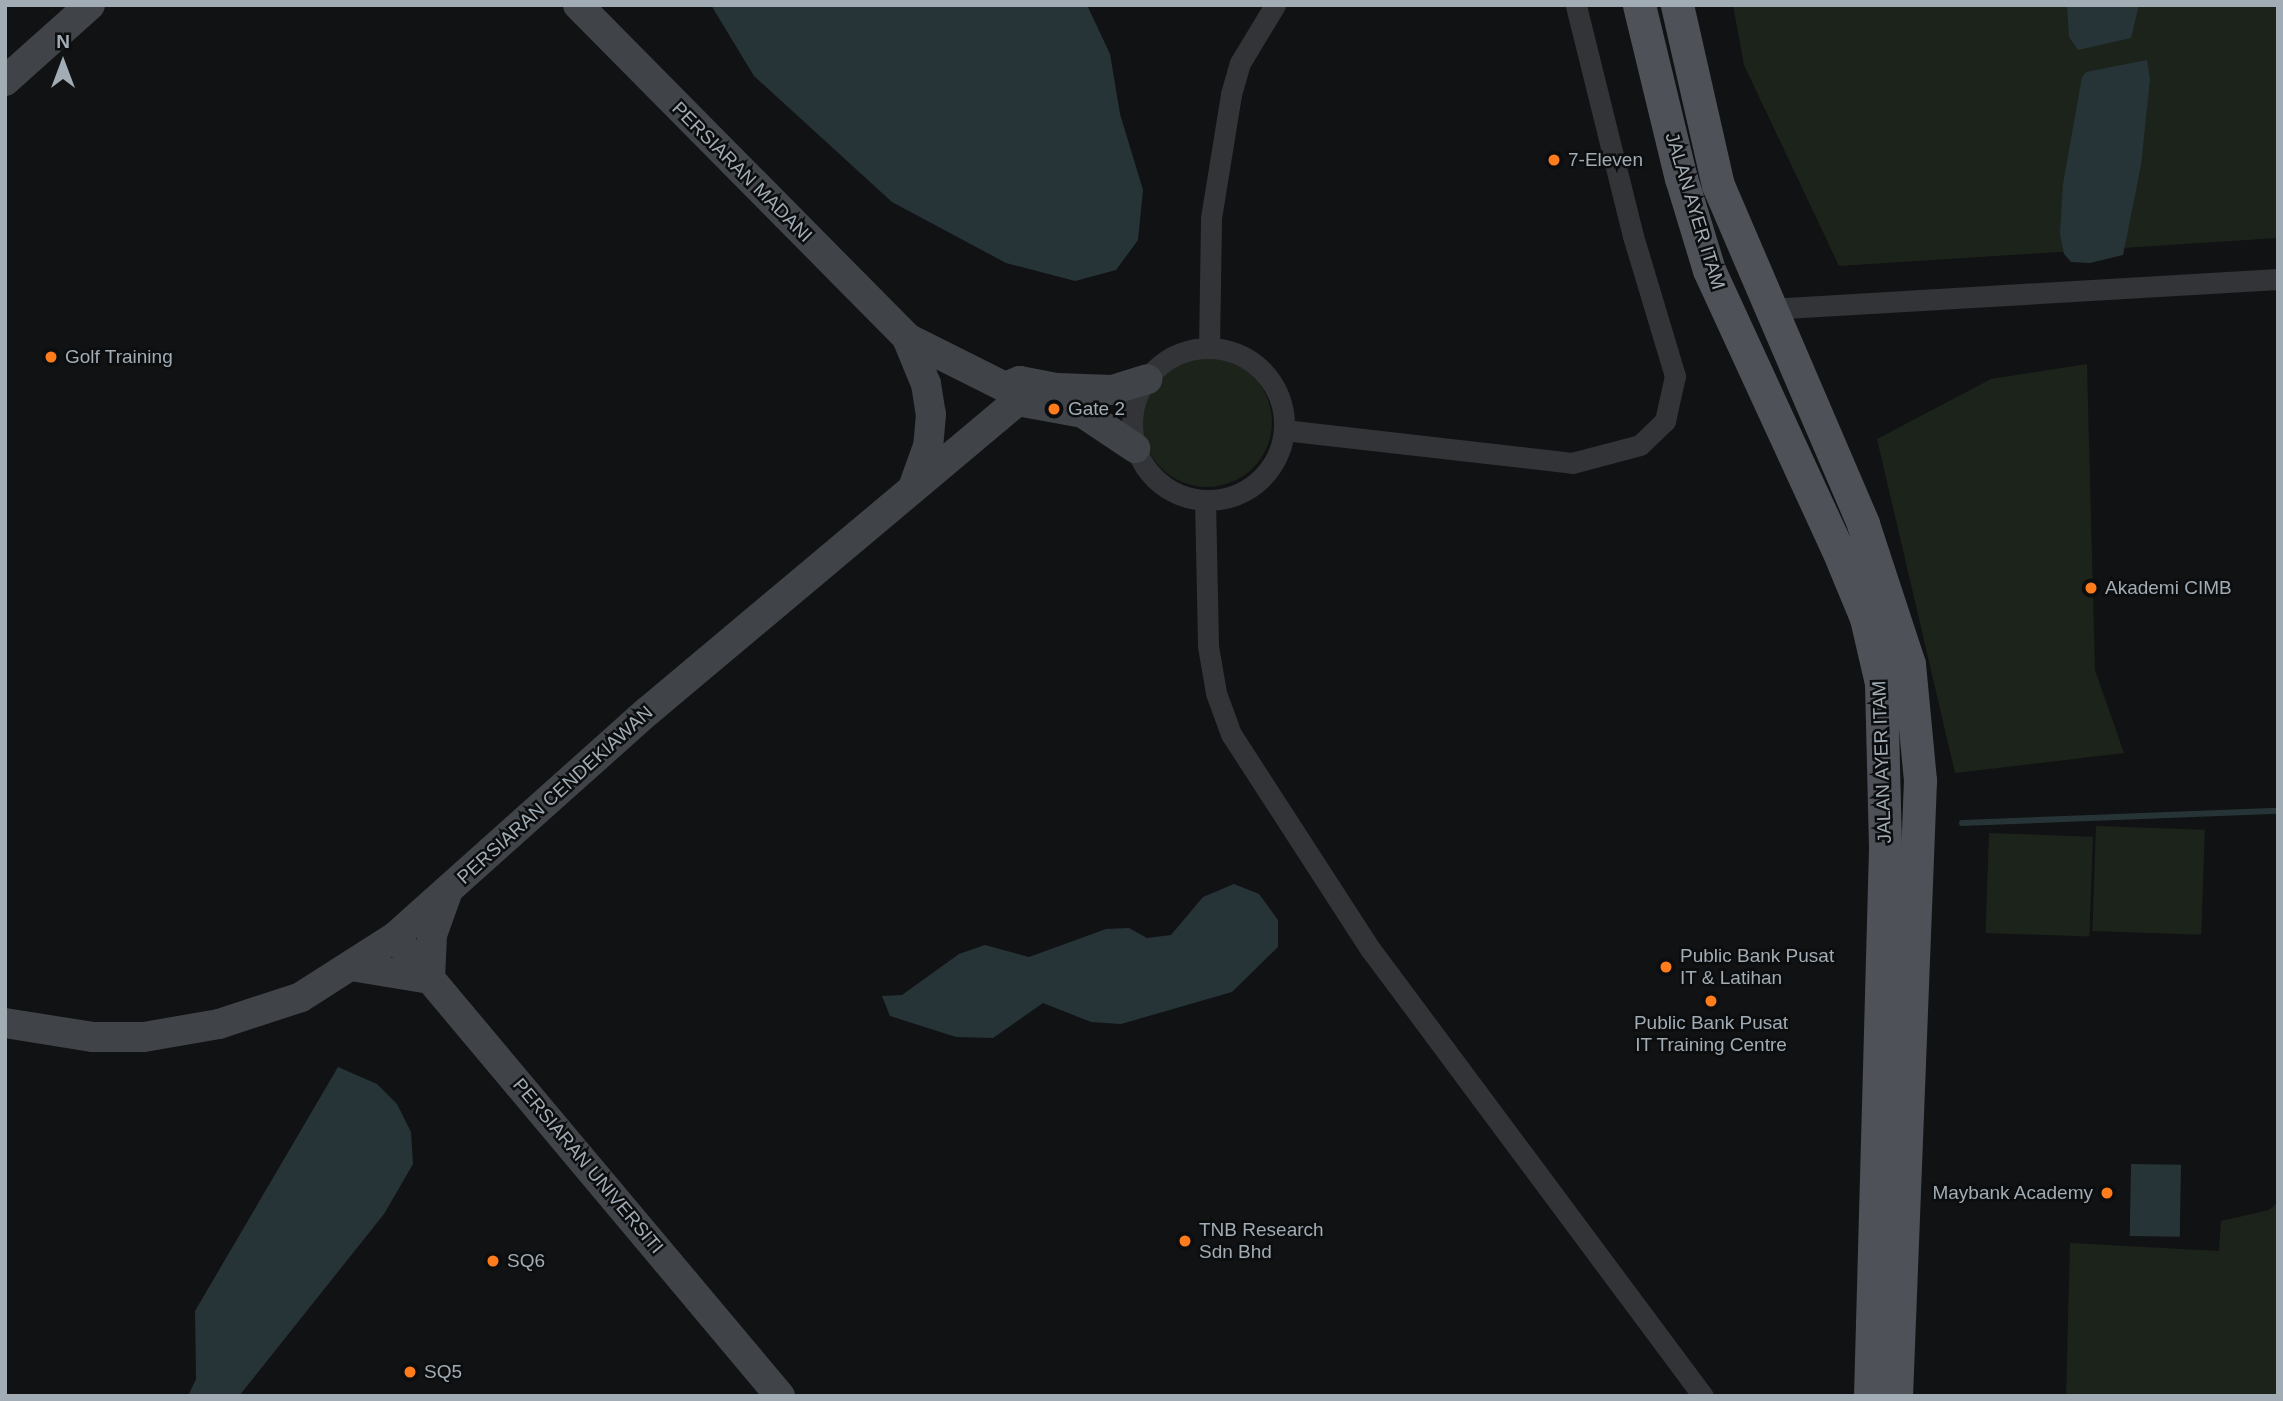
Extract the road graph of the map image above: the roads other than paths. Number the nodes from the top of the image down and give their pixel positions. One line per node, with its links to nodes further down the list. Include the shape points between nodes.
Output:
1 (90, 5): 7 (street)
2 (578, 5): 10 (street, PERSIARAN MADANI)
3 (1275, 5): 11 (street, via 1240,63 1231,94 1210,218)
4 (1576, 5): 14 (street, via 1633,236 1675,376 1665,421 1640,444 1572,463)
5 (1639, 5): 25 (main road, JALAN AYER ITAM, via 1681,178 1709,270 1842,560 1866,618 1881,683 1885,849)
6 (1677, 5): 9 (main road, JALAN AYER ITAM, via 1718,185)
7 (5, 81)
8 (2278, 279): 9 (street)
9 (1768, 309): 26 (main road, JALAN AYER ITAM, via 1863,524 1909,664 1920,780)
10 (906, 338): 13 (street); 16 (street, via 926,384 931,414 928,446)
11 (1209, 348): 12 (street, via 1168,359); 14 (street, via 1236,353 1259,368 1281,402)
12 (1147, 379): 13 (street, via 1112,390); 15 (street, via 1134,404)
13 (1014, 390): 15 (street, via 1083,413); 16 (street, PERSIARAN CENDEKIAWAN)
14 (1284, 430): 17 (street, via 1278,454 1264,476 1231,496)
15 (1135, 448): 17 (street, via 1147,469 1167,488)
16 (914, 485): 18 (street, PERSIARAN CENDEKIAWAN, via 648,711)
17 (1205, 500): 24 (street, via 1208,646 1216,693 1231,733 1371,950)
18 (449, 890): 19 (street, PERSIARAN CENDEKIAWAN); 21 (street, via 432,935)
19 (396, 937): 20 (street, PERSIARAN CENDEKIAWAN); 21 (street, PERSIARAN UNIVERSITI)
20 (351, 966): 21 (street); 22 (street, PERSIARAN CENDEKIAWAN, via 302,998 219,1024 144,1037 92,1037)
21 (430, 979): 23 (street, PERSIARAN UNIVERSITI)
22 (5, 1023)
23 (780, 1396)
24 (1703, 1396)
25 (1870, 1396)
26 (1896, 1396)

